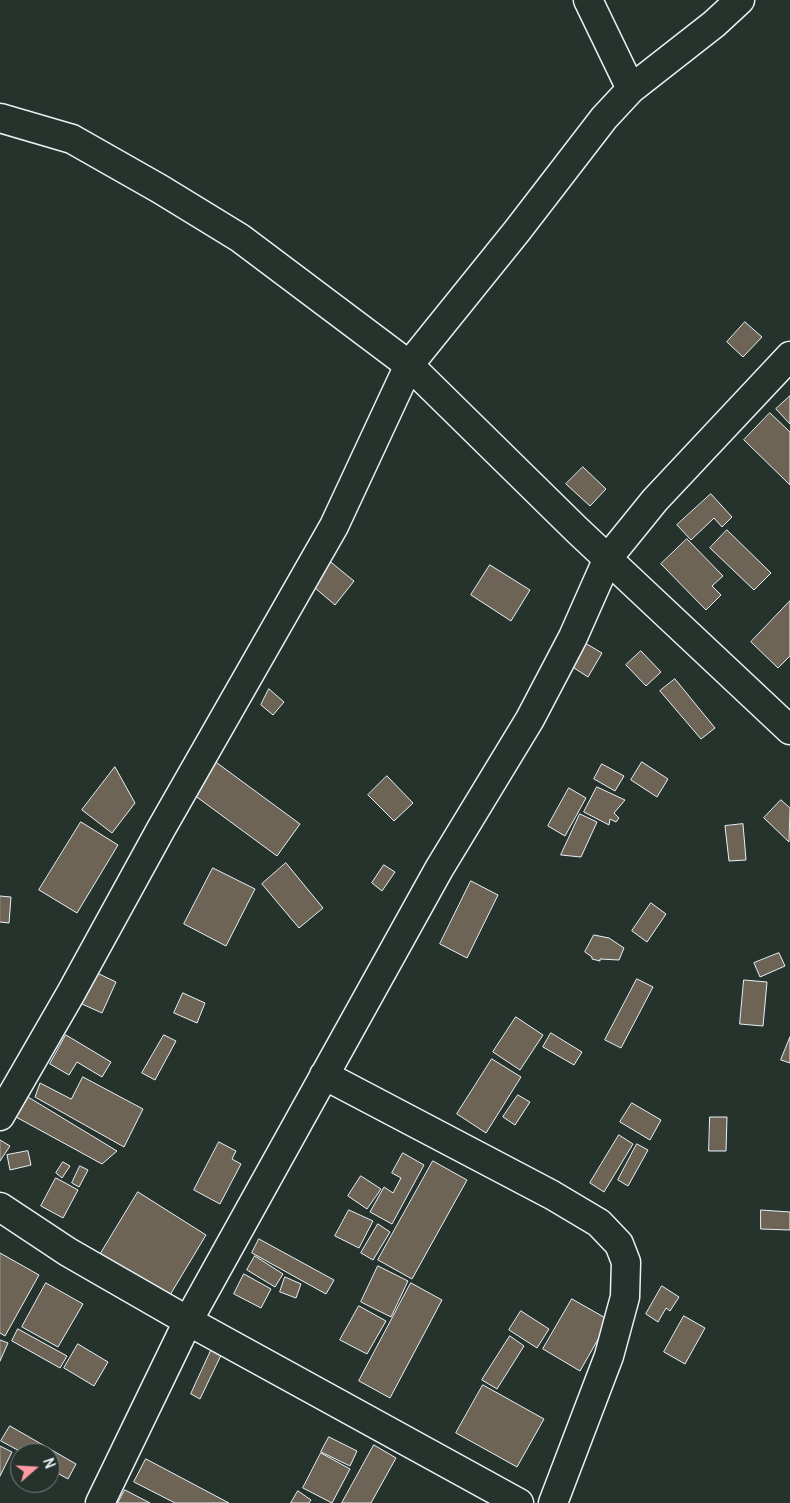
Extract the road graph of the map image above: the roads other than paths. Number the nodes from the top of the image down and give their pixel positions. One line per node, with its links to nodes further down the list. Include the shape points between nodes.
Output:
1 (588, 0): 3 (street)
2 (740, 0): 3 (street)
3 (631, 89): 6 (street, via 604,118 518,232)
4 (0, 118): 6 (street, via 72,139 160,189 240,238)
5 (790, 356): 7 (street, via 655,500)
6 (409, 365): 7 (street); 10 (street, via 334,526)
7 (608, 558): 8 (street); 9 (street, via 573,638 530,720 439,869)
8 (790, 730)
9 (324, 1075): 12 (street); 15 (street, via 552,1195 599,1223 619,1244 626,1262 625,1297 609,1356)
10 (0, 1116)
11 (0, 1207): 12 (street, via 68,1252)
12 (188, 1321): 13 (street); 14 (street)
13 (100, 1503)
14 (518, 1503)
15 (553, 1503)

